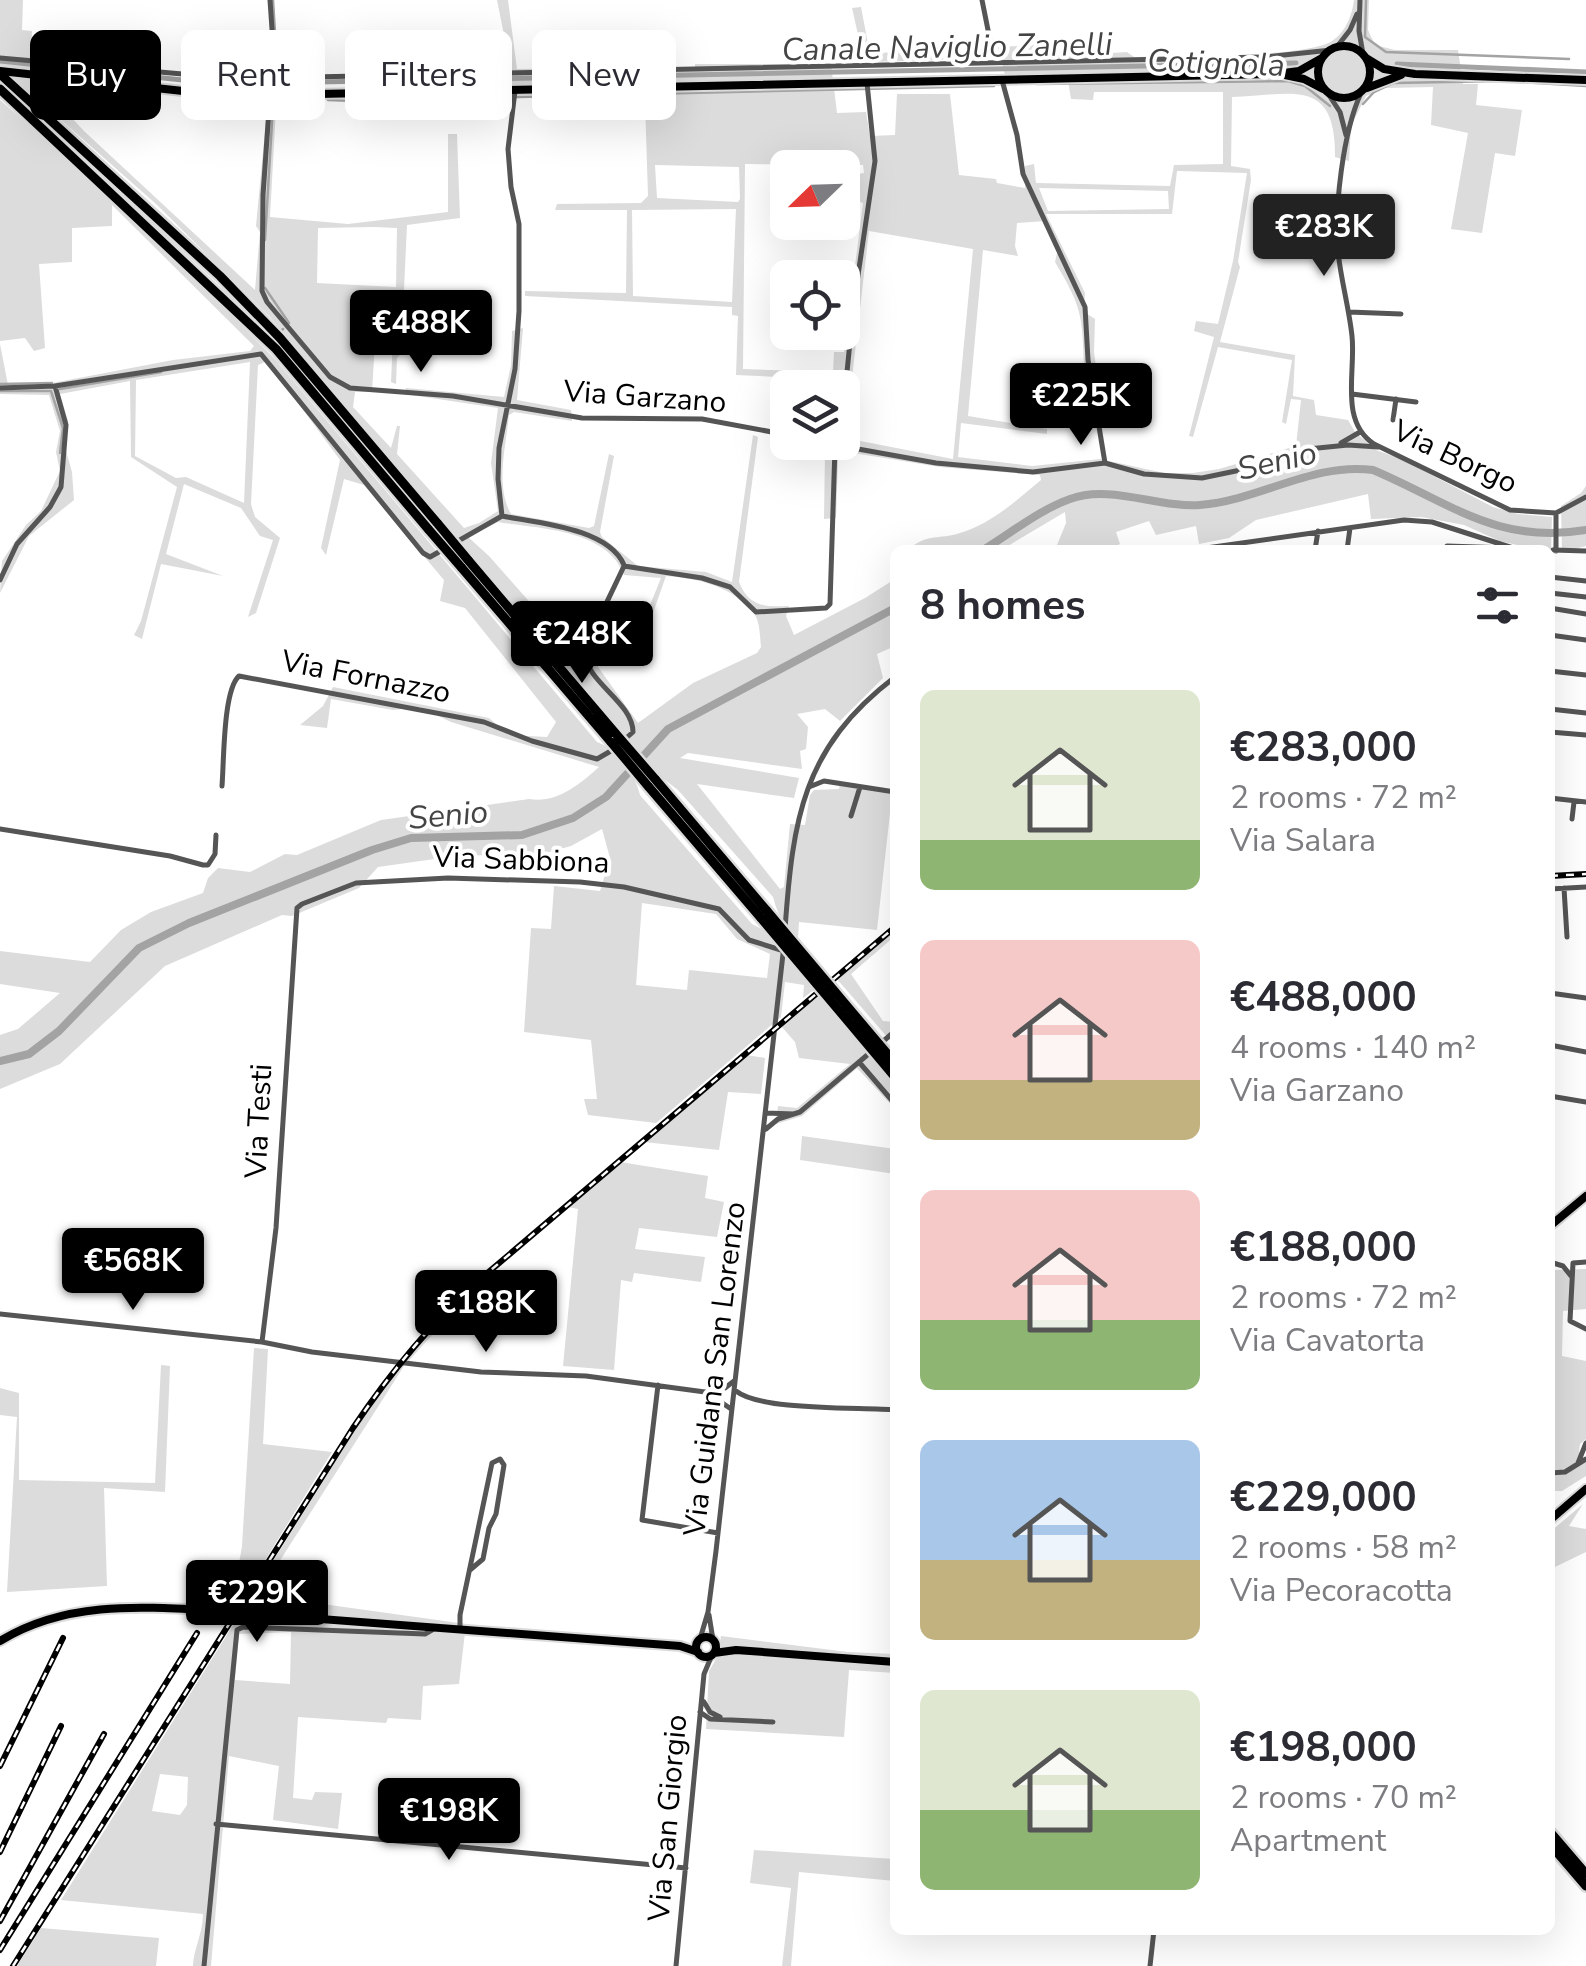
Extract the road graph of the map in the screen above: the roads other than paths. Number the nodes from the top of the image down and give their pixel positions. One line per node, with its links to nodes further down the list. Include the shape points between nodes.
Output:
1 (270, 0): 4 (street)
2 (982, 0): 9 (street)
3 (1360, 1): 5 (street, via 1350,30); 7 (street)
4 (272, 30)
5 (1333, 49): 6 (street); 7 (main road, via 1352,47); 10 (main road)
6 (1301, 55): 9 (street); 10 (street)
7 (1365, 56): 14 (main road, via 1384,69); 22 (main road, via 1371,73)
8 (0, 58): 12 (street)
9 (998, 62): 15 (street)
10 (1319, 62): 13 (main road); 23 (main road)
11 (0, 72): 20 (main road); 50 (highway, via 280,338)
12 (181, 74)
13 (1276, 74): 16 (main road); 23 (main road)
14 (1415, 74): 17 (main road); 22 (main road, via 1385,78)
15 (325, 77)
16 (1002, 80): 18 (main road); 46 (street, via 1022,174 1084,306)
17 (1586, 80)
18 (867, 83): 21 (main road); 31 (street, via 874,160)
19 (0, 89): 50 (highway, via 276,348)
20 (181, 89)
21 (515, 91): 24 (main road); 37 (street, via 508,149 519,224 519,311)
22 (1363, 91): 23 (main road, via 1344,98); 26 (street)
23 (1327, 92): 25 (street)
24 (325, 95)
25 (1342, 118): 26 (street); 28 (street)
26 (1350, 119): 28 (street)
27 (269, 120): 37 (street, Via Garzano, via 260,276 267,302 330,378 342,386)
28 (1346, 140): 29 (street, via 1338,240)
29 (1349, 312): 30 (street); 34 (street)
30 (1401, 314)
31 (847, 370)
32 (55, 386): 33 (street); 48 (street, via 261,354 423,553 438,554); 62 (street, via 66,425 61,487 17,544)
33 (0, 388)
34 (1352, 394): 35 (street); 38 (street)
35 (1396, 399): 36 (street); 39 (street)
36 (1416, 402)
37 (506, 404): 40 (street, Via Garzano, via 582,418 702,419); 48 (street, via 498,478)
38 (1353, 417): 41 (street); 42 (street)
39 (1393, 420)
40 (770, 432)
41 (1360, 432): 42 (street); 43 (street, Via Borgo)
42 (1347, 442): 43 (street); 46 (street, via 1202,478 1144,474)
43 (1381, 448): 49 (street, Via Borgo, via 1497,506)
44 (860, 449): 46 (street, via 1034,472)
45 (836, 460): 60 (street, via 826,608 756,612 730,586)
46 (1105, 462)
47 (1584, 501): 49 (street)
48 (502, 516): 60 (street, via 593,537 610,545)
49 (1556, 516): 57 (street)
50 (434, 527): 94 (highway, bridge)
51 (1350, 527): 52 (street); 55 (street); 56 (street, via 1420,520)
52 (1318, 531): 53 (street); 54 (street)
53 (1222, 545)
54 (1316, 545)
55 (1348, 545)
56 (1503, 545)
57 (1552, 545)
58 (1555, 549): 59 (street)
59 (1586, 551)
60 (624, 566): 79 (street, Via Fornazzo, via 586,653 590,668 633,720 633,732 610,754 597,759 484,722 239,676 228,706)
61 (1555, 577): 63 (street)
62 (0, 580)
63 (1586, 581)
64 (1555, 590): 65 (street)
65 (1586, 597)
66 (1555, 609): 67 (street)
67 (1586, 614)
68 (1555, 636): 69 (street)
69 (1586, 640)
70 (1555, 672): 71 (street)
71 (1586, 675)
72 (890, 681): 77 (street, via 849,717)
73 (1555, 710): 74 (street)
74 (1586, 713)
75 (1555, 732): 76 (street)
76 (1586, 735)
77 (817, 767): 78 (street); 81 (street)
78 (824, 781): 80 (street); 81 (street)
79 (222, 786)
80 (860, 786): 82 (street); 86 (street)
81 (806, 789): 96 (street)
82 (890, 791)
83 (1555, 799): 84 (street)
84 (1574, 801): 85 (street); 87 (street)
85 (1586, 802)
86 (850, 816)
87 (1572, 819)
88 (0, 829): 89 (street, via 203,865 214,858)
89 (216, 835)
90 (1586, 887): 91 (street)
91 (1564, 888): 92 (street); 95 (street)
92 (1555, 889)
93 (302, 904): 96 (street, Via Sabbiona, via 356,883 402,879 580,882 720,909 749,940); 121 (street, Via Testi, via 296,908 276,1228)
94 (764, 914): 102 (highway, bridge); 104 (highway, bridge)
95 (1567, 937)
96 (784, 951): 105 (street)
97 (1555, 994): 98 (street)
98 (1586, 998)
99 (890, 1035): 103 (street)
100 (1555, 1046): 101 (street)
101 (1586, 1052)
102 (890, 1057)
103 (859, 1062): 107 (street); 110 (street, via 797,1114)
104 (890, 1071)
105 (767, 1096): 109 (street, Via Guidana San Lorenzo); 110 (street)
106 (1555, 1097): 108 (street)
107 (890, 1098)
108 (1586, 1102)
109 (766, 1113): 110 (street); 111 (street, Via Guidana San Lorenzo)
110 (778, 1115): 111 (street)
111 (764, 1132): 122 (street, Via Guidana San Lorenzo)
112 (1586, 1196): 113 (main road)
113 (1555, 1222)
114 (1586, 1262): 116 (street)
115 (1555, 1263): 116 (street)
116 (1573, 1263): 118 (street)
117 (1555, 1264): 118 (street)
118 (1571, 1277): 120 (street, via 1570,1321)
119 (0, 1314): 121 (street)
120 (1586, 1330)
121 (262, 1342): 123 (street, via 482,1372)
122 (736, 1379): 124 (street); 126 (street, Via Guidana San Lorenzo)
123 (658, 1385): 125 (street); 136 (street, via 642,1520)
124 (722, 1389): 125 (street); 126 (street)
125 (705, 1392): 128 (street)
126 (735, 1393): 127 (street); 128 (street); 129 (street, Via Guidana San Lorenzo)
127 (748, 1399): 129 (street); 130 (street)
128 (722, 1400): 129 (street)
129 (733, 1408): 136 (street, Via Guidana San Lorenzo)
130 (890, 1410)
131 (1586, 1443): 132 (street)
132 (1585, 1455): 133 (street, via 1577,1466)
133 (1555, 1473)
134 (1586, 1489): 135 (main road)
135 (1555, 1516)
136 (718, 1532): 138 (street, Via Guidana San Lorenzo)
137 (470, 1570): 137 (street, via 483,1559 496,1514 500,1459 492,1463); 140 (street)
138 (708, 1612): 142 (street); 143 (street)
139 (435, 1628): 140 (main road); 141 (main road, bridge, via 127,1606 48,1619); 157 (street, via 425,1634 239,1628)
140 (460, 1631): 144 (main road)
141 (0, 1640)
142 (700, 1640): 143 (main road); 144 (main road); 146 (main road)
143 (714, 1641): 145 (main road); 147 (main road)
144 (680, 1646): 146 (main road)
145 (736, 1650): 147 (main road); 148 (main road)
146 (699, 1653): 147 (main road); 149 (street, Via San Giorgio)
147 (713, 1654): 149 (street, Via San Giorgio)
148 (890, 1662)
149 (704, 1674): 150 (street, Via San Giorgio)
150 (702, 1698): 151 (street); 152 (street, Via San Giorgio)
151 (709, 1710): 152 (street); 153 (street)
152 (700, 1712): 154 (street); 156 (street, Via San Giorgio)
153 (723, 1718): 154 (street); 155 (street)
154 (710, 1719): 156 (street)
155 (774, 1722)
156 (699, 1726): 159 (street, Via San Giorgio)
157 (216, 1824): 159 (street); 163 (street)
158 (1555, 1844): 160 (highway)
159 (686, 1868): 164 (street, Via San Giorgio)
160 (1581, 1875): 161 (highway)
161 (1586, 1886)
162 (1153, 1935): 165 (street)
163 (204, 1966)
164 (676, 1966)
165 (1150, 1966)

